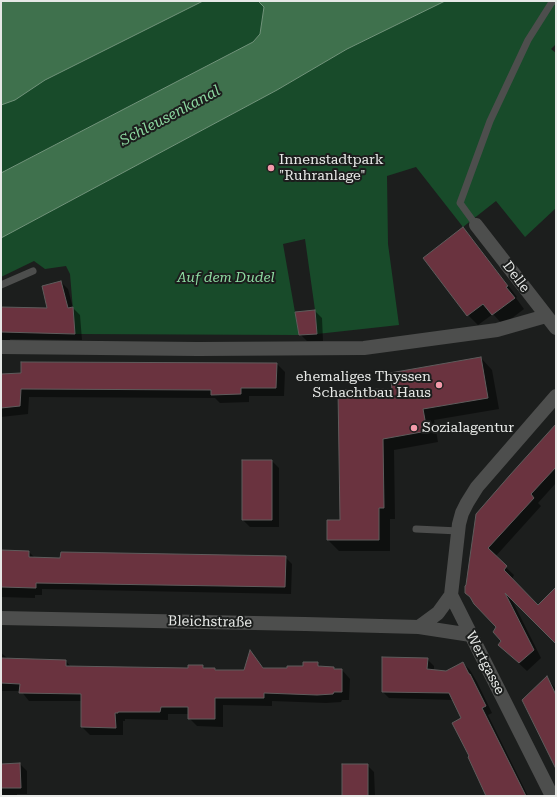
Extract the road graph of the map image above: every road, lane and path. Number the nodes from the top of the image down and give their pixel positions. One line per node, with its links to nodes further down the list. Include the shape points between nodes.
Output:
1 (555, 1): 2 (lane, via 528,40 490,121 460,203)
2 (476, 225): 5 (street, Delle)
3 (33, 271): 4 (lane)
4 (1, 285)
5 (546, 316): 6 (street, Delle); 7 (street, via 497,330 364,348)
6 (556, 328)
7 (1, 347)
8 (556, 396): 9 (street, via 477,487 462,513)
9 (459, 527): 10 (lane); 11 (street)
10 (416, 529)
11 (451, 595): 13 (street, via 438,613); 14 (street, Wertgasse)
12 (1, 618): 13 (street, Bleichstraße)
13 (419, 627): 14 (street, Bleichstraße)
14 (471, 635): 15 (street, Wertgasse)
15 (552, 796)

